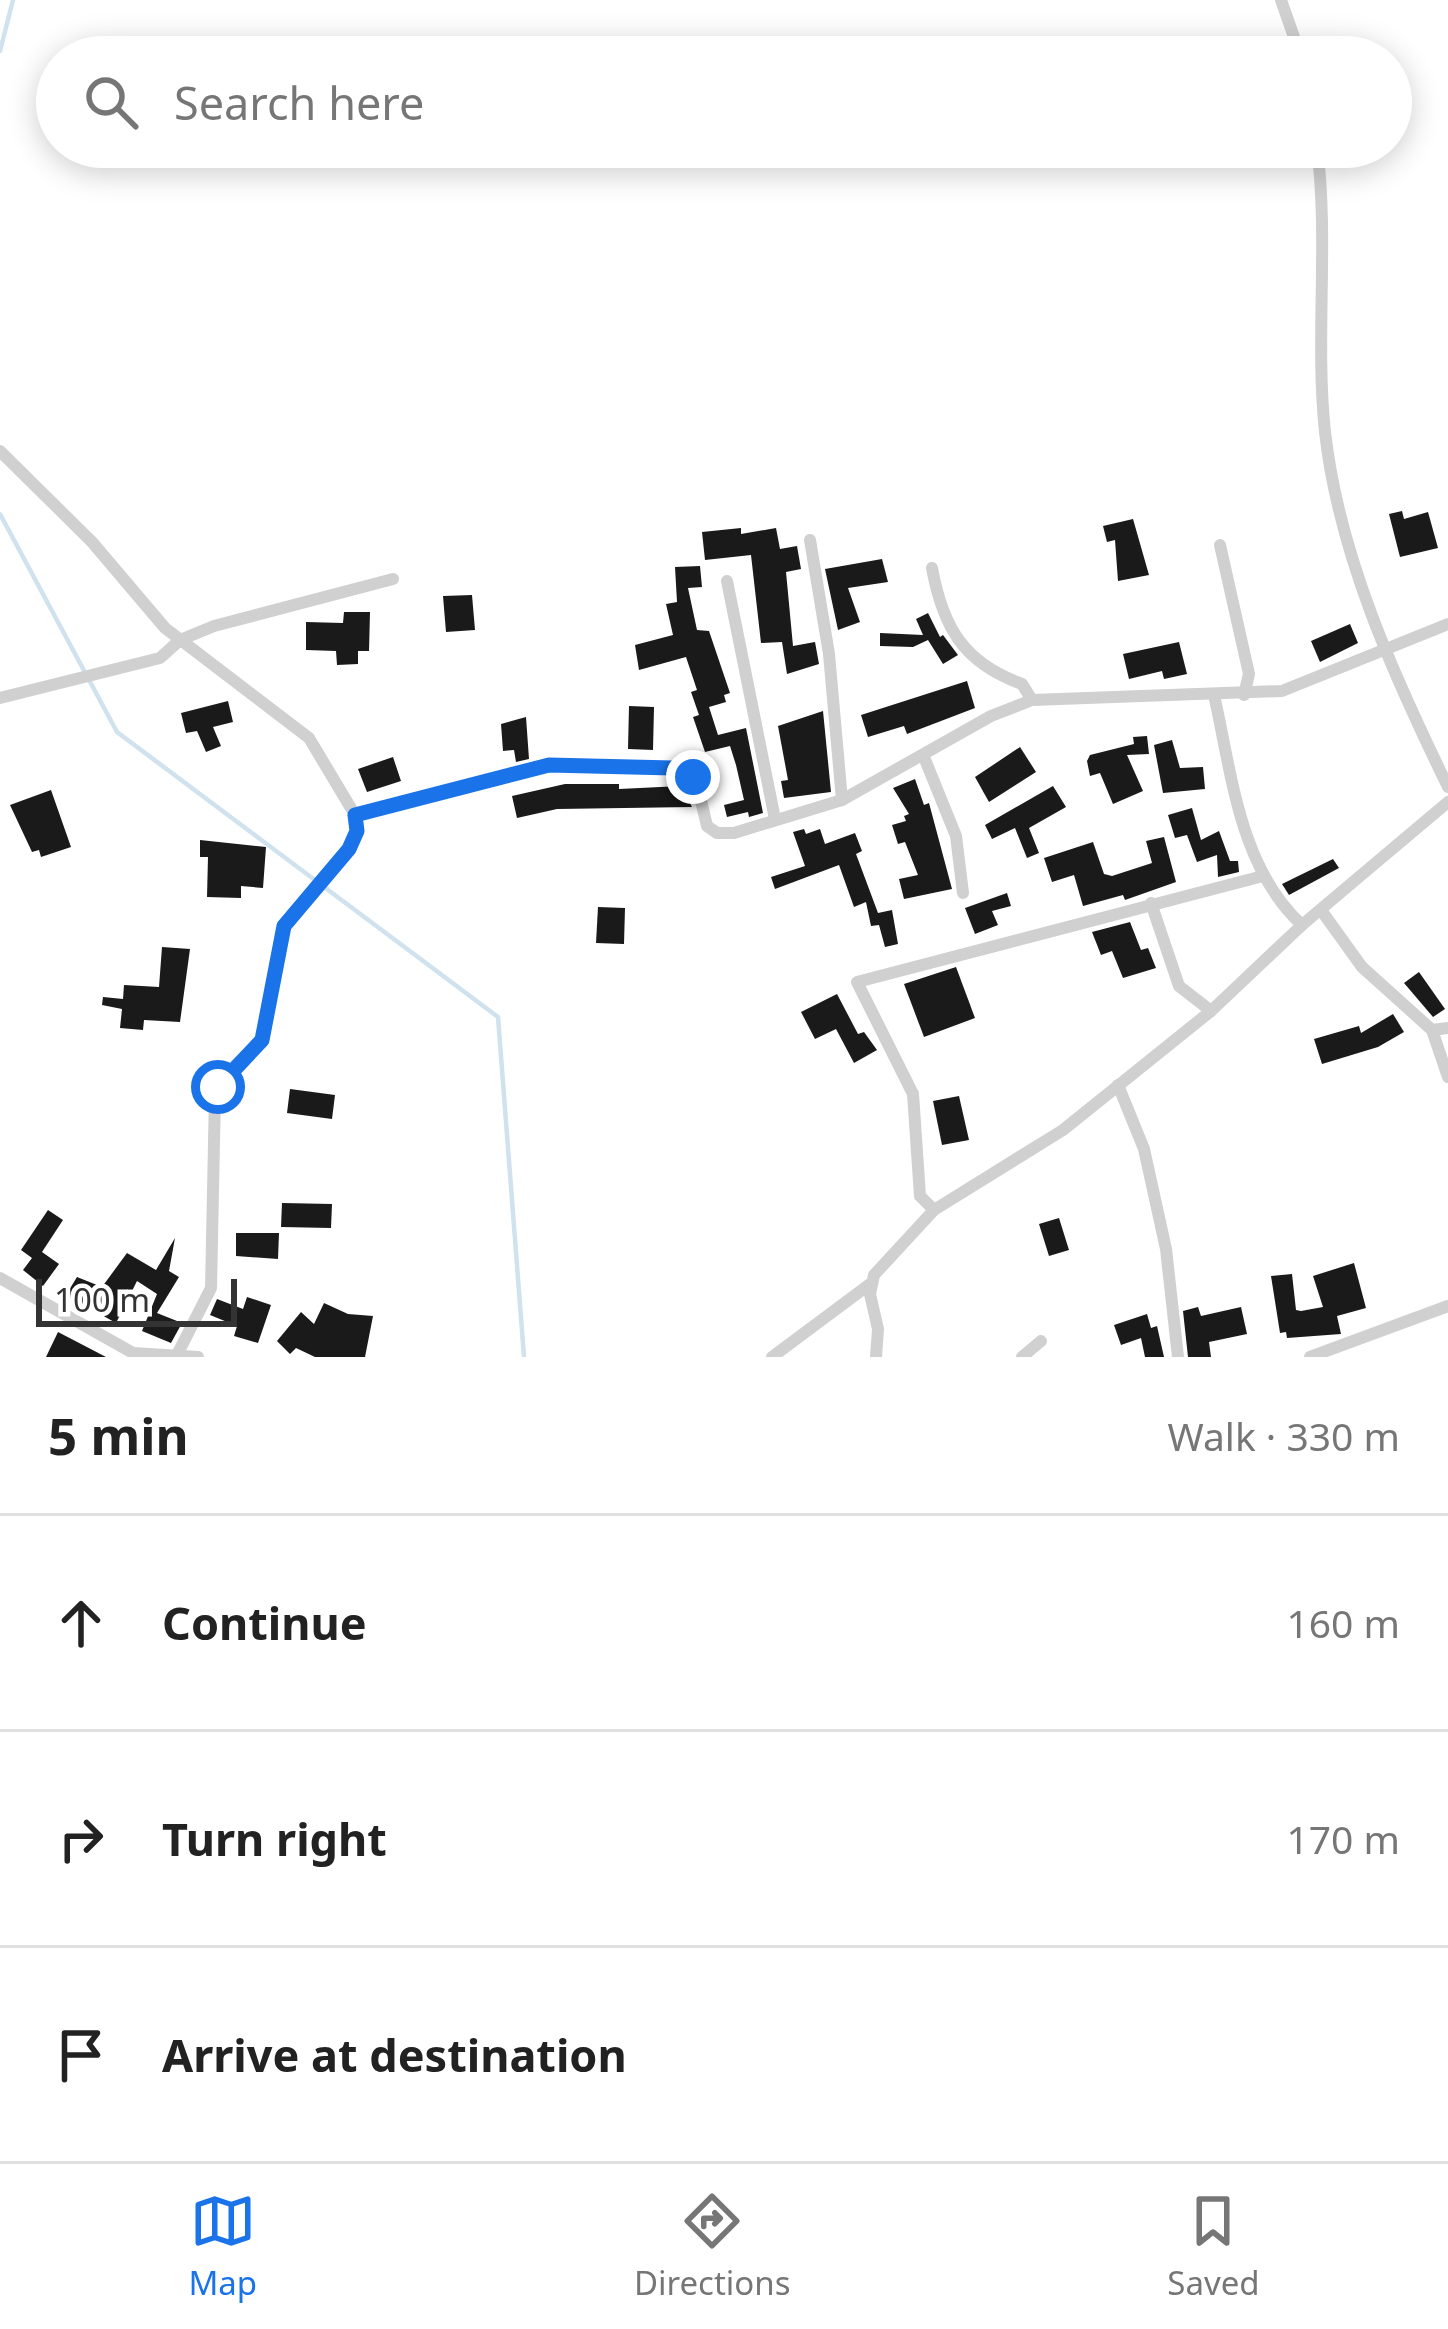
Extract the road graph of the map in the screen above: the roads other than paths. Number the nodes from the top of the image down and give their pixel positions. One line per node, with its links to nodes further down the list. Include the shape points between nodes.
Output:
1 (1281, 0): 2 (street)
2 (1294, 36)
3 (1318, 168): 12 (street, via 1331,476)
4 (0, 451): 11 (street)
5 (810, 540): 19 (street)
6 (1220, 544): 14 (street, via 1249,674)
7 (932, 568): 16 (street, via 939,604 968,651 997,678 1022,684)
8 (393, 579): 11 (street)
9 (727, 581): 22 (street)
10 (1448, 624): 12 (street)
11 (180, 640): 15 (street, via 160,658); 21 (street, via 309,738)
12 (1385, 648): 14 (street, via 1282,691); 18 (street)
13 (1214, 695): 14 (street); 16 (street); 23 (street)
14 (1244, 695)
15 (0, 698)
16 (1032, 700): 17 (street)
17 (924, 757): 19 (street); 24 (street, via 956,836)
18 (1448, 787)
19 (842, 800): 22 (street)
20 (1448, 802): 26 (street)
21 (355, 815): 22 (street, via 499,774 581,764 687,772 704,819 718,833); 38 (street, via 349,849 284,926 262,1040 215,1094 212,1288)
22 (775, 819)
23 (1263, 876): 25 (street); 27 (street)
24 (963, 893)
25 (1151, 903): 28 (street, via 1179,986); 33 (street, via 857,982 913,1094 920,1196)
26 (1322, 910): 27 (street); 30 (street, via 1362,967)
27 (1302, 925): 28 (street)
28 (1211, 1011): 32 (street)
29 (1448, 1028): 30 (street)
30 (1432, 1030): 31 (street)
31 (1448, 1077)
32 (1118, 1084): 33 (street, via 1044,1143); 43 (street, via 1144,1149 1166,1249)
33 (934, 1210): 35 (street)
34 (0, 1278): 38 (street, via 134,1353)
35 (870, 1284): 40 (street); 41 (street)
36 (1448, 1306): 44 (street)
37 (1041, 1341): 42 (street)
38 (178, 1353): 39 (street)
39 (198, 1357)
40 (772, 1357)
41 (876, 1357)
42 (1022, 1357)
43 (1178, 1357)
44 (1310, 1357)

